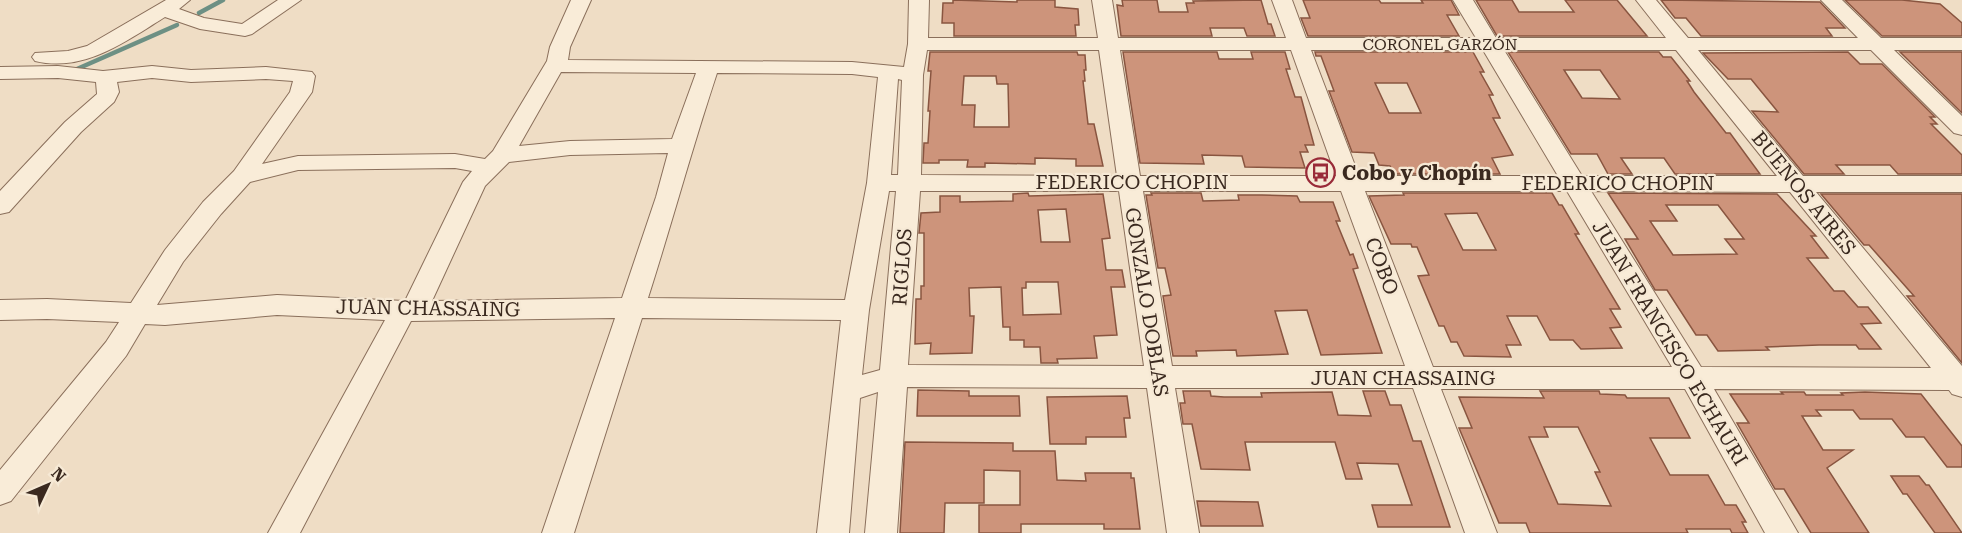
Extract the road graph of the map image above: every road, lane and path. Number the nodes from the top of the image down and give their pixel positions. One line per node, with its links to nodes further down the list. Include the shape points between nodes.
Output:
1 (291, 0): 9 (street, via 245,30 200,23)
2 (581, 0): 17 (street)
3 (919, 0): 11 (street, RIGLOS)
4 (1102, 0): 16 (street, GONZALO DOBLAS)
5 (1282, 0): 12 (street, COBO)
6 (1463, 0): 13 (street, JUAN FRANCISCO ECHAURI)
7 (1646, 0): 10 (street, BUENOS AIRES)
8 (1831, 0): 14 (street)
9 (172, 5): 18 (street, via 94,51 68,57)
10 (1681, 43): 13 (street, CORONEL GARZÓN); 14 (street, CORONEL GARZÓN); 32 (street, BUENOS AIRES)
11 (918, 44): 16 (street, CORONEL GARZÓN); 21 (street, RIGLOS)
12 (1298, 44): 13 (street, CORONEL GARZÓN); 16 (street, CORONEL GARZÓN); 28 (street, COBO)
13 (1488, 44): 31 (street, JUAN FRANCISCO ECHAURI)
14 (1876, 44): 15 (street, CORONEL GARZÓN); 23 (street)
15 (1962, 44)
16 (1108, 45): 30 (street, GONZALO DOBLAS)
17 (557, 56): 19 (street); 25 (street)
18 (0, 57)
19 (709, 67): 21 (street, via 807,67); 24 (street)
20 (0, 73): 22 (street, via 57,72)
21 (902, 73): 27 (street, RIGLOS); 29 (street, via 887,83)
22 (103, 77): 26 (street, via 152,72 305,76 301,92); 34 (street, via 109,86 106,97)
23 (1962, 128)
24 (681, 146): 25 (street, via 570,148); 37 (street)
25 (496, 161): 26 (street, via 298,163); 39 (street, via 475,182)
26 (242, 176): 40 (street, via 174,256)
27 (909, 182): 29 (street, FEDERICO CHOPIN); 30 (street, FEDERICO CHOPIN); 35 (street, RIGLOS)
28 (1351, 182): 30 (street, FEDERICO CHOPIN); 31 (street, FEDERICO CHOPIN); 44 (street, COBO)
29 (879, 183): 36 (street)
30 (1128, 183): 43 (street, GONZALO DOBLAS)
31 (1574, 183): 32 (street, FEDERICO CHOPIN); 42 (street, JUAN FRANCISCO ECHAURI)
32 (1797, 183): 33 (street, FEDERICO CHOPIN); 45 (street, BUENOS AIRES)
33 (1962, 184)
34 (0, 206)
35 (900, 286): 36 (street, JUAN CHASSAING); 41 (street, RIGLOS)
36 (858, 302): 37 (street, JUAN CHASSAING); 46 (street)
37 (631, 308): 39 (street, JUAN CHASSAING); 49 (street)
38 (0, 310): 40 (street, JUAN CHASSAING)
39 (409, 311): 40 (street, JUAN CHASSAING, via 277,304); 48 (street)
40 (139, 315): 47 (street)
41 (895, 376): 43 (street, JUAN CHASSAING); 46 (street, JUAN CHASSAING); 51 (street, RIGLOS)
42 (1692, 377): 44 (street, JUAN CHASSAING); 45 (street, JUAN CHASSAING); 54 (street, JUAN FRANCISCO ECHAURI)
43 (1160, 378): 44 (street, JUAN CHASSAING); 52 (street, GONZALO DOBLAS)
44 (1424, 378): 53 (street, COBO)
45 (1960, 381)
46 (846, 391): 50 (street)
47 (0, 492)
48 (284, 533)
49 (558, 533)
50 (833, 533)
51 (881, 533)
52 (1183, 533)
53 (1481, 533)
54 (1782, 533)

